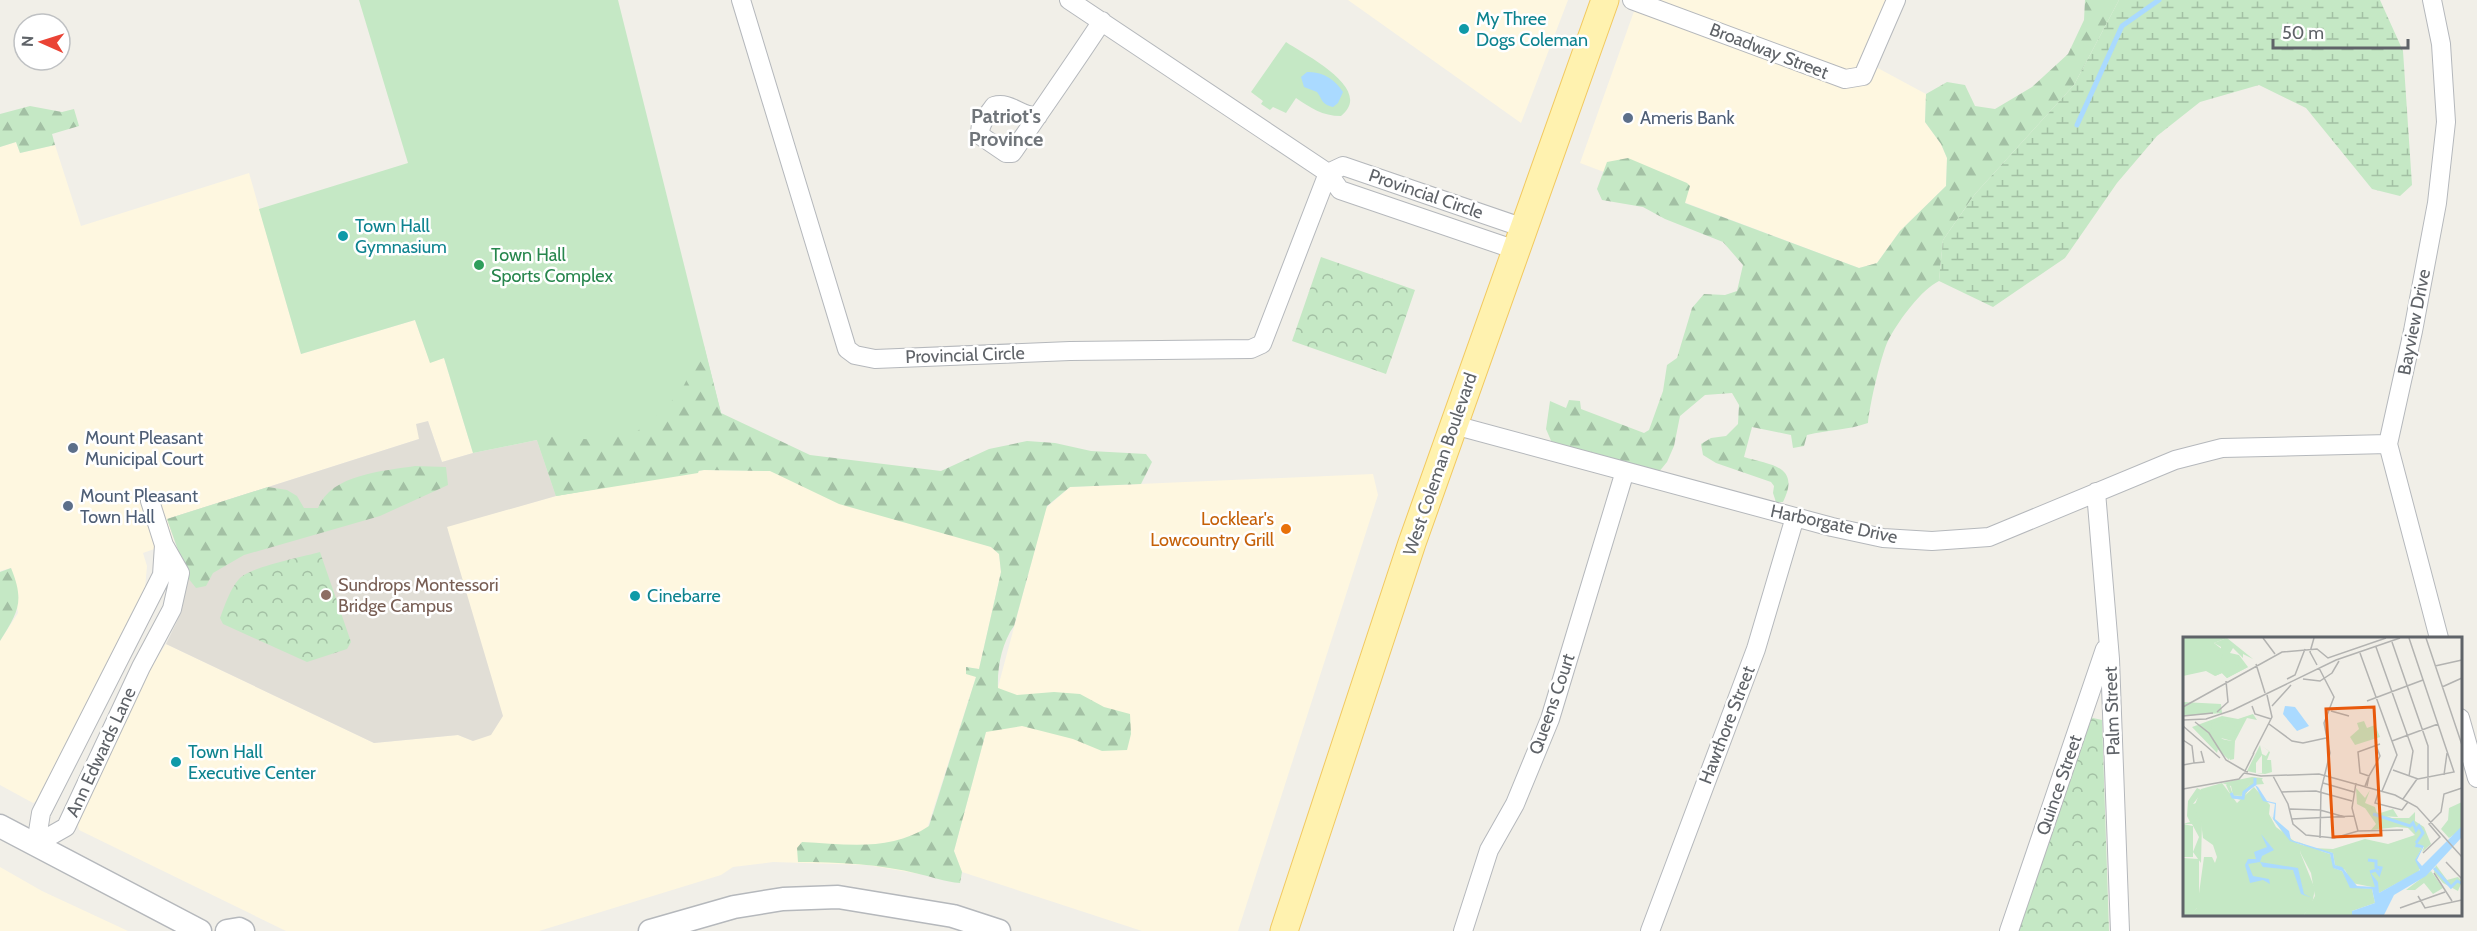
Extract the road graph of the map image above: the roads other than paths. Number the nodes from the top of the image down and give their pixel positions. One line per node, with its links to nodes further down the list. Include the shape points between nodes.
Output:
1 (1069, 0): 7 (street, Provincial Circle)
2 (1605, 0): 10 (main road, West Coleman Boulevard)
3 (1632, 0): 4 (street, Broadway Street, via 1845,79 1863,76)
4 (1896, 0)
5 (2432, 0): 12 (street, Bayview Drive, via 2441,44 2446,122 2437,203)
6 (744, 1): 9 (street, Provincial Circle, via 847,349 865,359 1251,349 1262,344 1272,322)
7 (1102, 21): 8 (street); 9 (street, Provincial Circle)
8 (1038, 116)
9 (1328, 172): 10 (street, Provincial Circle, via 1340,190)
10 (1520, 239): 11 (main road, West Coleman Boulevard)
11 (1454, 425): 13 (street, Harborgate Drive); 29 (main road, West Coleman Boulevard)
12 (2388, 444): 14 (street, Harborgate Drive, via 2222,448 2175,459); 18 (street, Bayview Drive)
13 (1625, 471): 16 (street, Harborgate Drive); 30 (street, Queens Court, via 1550,719 1515,804 1489,850)
14 (2096, 492): 16 (street, Harborgate Drive, via 1989,537 1932,541 1883,538); 19 (street, Palm Street)
15 (150, 501): 17 (street, Ann Edwards Lane)
16 (1795, 517): 31 (street, Hawthore Street, via 1756,649)
17 (164, 545): 23 (street, Ann Edwards Lane, via 162,575 41,813); 23 (street, Ann Edwards Lane, via 180,573 172,609 66,827)
18 (2438, 637)
19 (2109, 640): 32 (street, Quince Street); 33 (street, Palm Street)
20 (2462, 725): 21 (street)
21 (2477, 778)
22 (0, 826): 23 (street)
23 (36, 844): 24 (street)
24 (205, 930)
25 (227, 931): 26 (street)
26 (243, 931)
27 (650, 931): 28 (street, via 734,907 783,899 838,897 953,916)
28 (999, 931)
29 (1284, 931)
30 (1463, 931)
31 (1650, 931)
32 (2009, 931)
33 (2120, 931)

